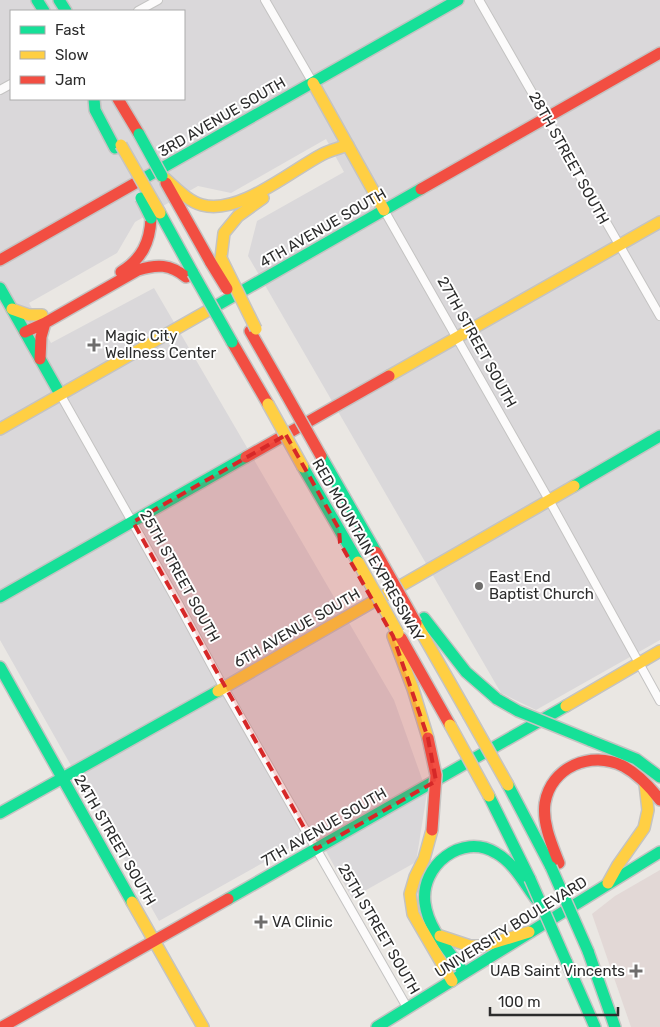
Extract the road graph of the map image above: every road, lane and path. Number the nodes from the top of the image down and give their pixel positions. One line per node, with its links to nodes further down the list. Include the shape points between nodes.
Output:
1 (158, 0): 5 (street)
2 (265, 0): 7 (street, 27TH STREET SOUTH)
3 (458, 0): 7 (main road, 3RD AVENUE SOUTH)
4 (479, 0): 10 (street, 28TH STREET SOUTH)
5 (140, 10)
6 (660, 53): 10 (main road, 4TH AVENUE SOUTH)
7 (313, 83): 11 (main road, 27TH STREET SOUTH); 17 (main road, 3RD AVENUE SOUTH)
8 (94, 100): 14 (main road, RED MOUNTAIN EXPRESSWAY, bridge, via 94,110 118,146)
9 (119, 100): 12 (main road, bridge)
10 (547, 118): 13 (main road, 4TH AVENUE SOUTH); 16 (street, 28TH STREET SOUTH)
11 (348, 145): 12 (main road, via 324,154 236,203 222,207 201,205); 13 (main road, 27TH STREET SOUTH); 18 (main road, via 326,163 238,216 224,232)
12 (162, 176): 18 (main road)
13 (384, 210): 25 (street, 27TH STREET SOUTH); 27 (main road, 4TH AVENUE SOUTH)
14 (155, 216): 19 (main road, RED MOUNTAIN EXPRESSWAY); 23 (main road, via 147,247 139,259)
15 (660, 222): 16 (main road)
16 (618, 246): 22 (street, 28TH STREET SOUTH); 25 (main road)
17 (0, 260)
18 (216, 260): 33 (main road, RED MOUNTAIN EXPRESSWAY, bridge, via 272,370 389,575)
19 (190, 275): 23 (main road, via 170,266 153,265); 34 (main road, RED MOUNTAIN EXPRESSWAY, bridge, via 214,308 338,528 340,543)
20 (0, 288): 21 (main road, 25TH STREET SOUTH)
21 (12, 309): 23 (main road); 24 (main road, 25TH STREET SOUTH)
22 (660, 316)
23 (44, 319): 24 (main road); 26 (main road)
24 (23, 329): 26 (main road, 25TH STREET SOUTH)
25 (457, 337): 30 (street, 27TH STREET SOUTH); 31 (main road)
26 (40, 359): 27 (main road, 25TH STREET SOUTH)
27 (60, 394): 28 (main road, 4TH AVENUE SOUTH); 31 (street, 25TH STREET SOUTH)
28 (0, 429)
29 (660, 436): 30 (main road, 6TH AVENUE SOUTH)
30 (549, 500): 36 (street, 27TH STREET SOUTH); 38 (main road, 6TH AVENUE SOUTH)
31 (132, 522): 32 (main road); 38 (street, 25TH STREET SOUTH)
32 (0, 598)
33 (420, 620): 40 (main road, bridge, via 460,666 497,699 518,711 636,758); 47 (main road, RED MOUNTAIN EXPRESSWAY, bridge, via 468,714)
34 (395, 635): 48 (main road, RED MOUNTAIN EXPRESSWAY, bridge, via 490,796); 54 (main road, bridge, via 428,738 436,775 432,830 410,894 414,914)
35 (660, 651): 36 (main road, 7TH AVENUE SOUTH)
36 (639, 662): 39 (street, 27TH STREET SOUTH); 45 (main road, 7TH AVENUE SOUTH)
37 (0, 668): 41 (main road, 24TH STREET SOUTH)
38 (224, 688): 41 (main road, 6TH AVENUE SOUTH); 45 (street, 25TH STREET SOUTH)
39 (660, 701)
40 (660, 777)
41 (62, 778): 44 (main road, 6TH AVENUE SOUTH); 52 (main road, 24TH STREET SOUTH)
42 (645, 784): 43 (main road); 47 (main road, via 622,765 605,760 578,762 562,772 550,787 545,810); 49 (main road, via 646,826)
43 (660, 800)
44 (0, 813)
45 (316, 849): 52 (main road, 7TH AVENUE SOUTH); 55 (street, 25TH STREET SOUTH)
46 (660, 852): 49 (main road, UNIVERSITY BOULEVARD)
47 (555, 865): 60 (main road, via 603,977 600,987)
48 (527, 881): 51 (main road, via 485,848 463,848 446,855 430,872 424,894 428,915); 59 (main road, RED MOUNTAIN EXPRESSWAY, bridge, via 542,907)
49 (608, 883): 50 (main road, UNIVERSITY BOULEVARD)
50 (529, 932): 51 (main road, via 483,946 470,946); 53 (main road, UNIVERSITY BOULEVARD)
51 (440, 936): 53 (main road)
52 (154, 940): 56 (main road, 7TH AVENUE SOUTH); 57 (main road, 24TH STREET SOUTH)
53 (464, 973): 54 (main road, UNIVERSITY BOULEVARD)
54 (452, 981): 55 (main road, UNIVERSITY BOULEVARD)
55 (408, 1010): 58 (main road, UNIVERSITY BOULEVARD)
56 (2, 1027)
57 (203, 1027)
58 (377, 1027)
59 (595, 1027)
60 (615, 1027)

